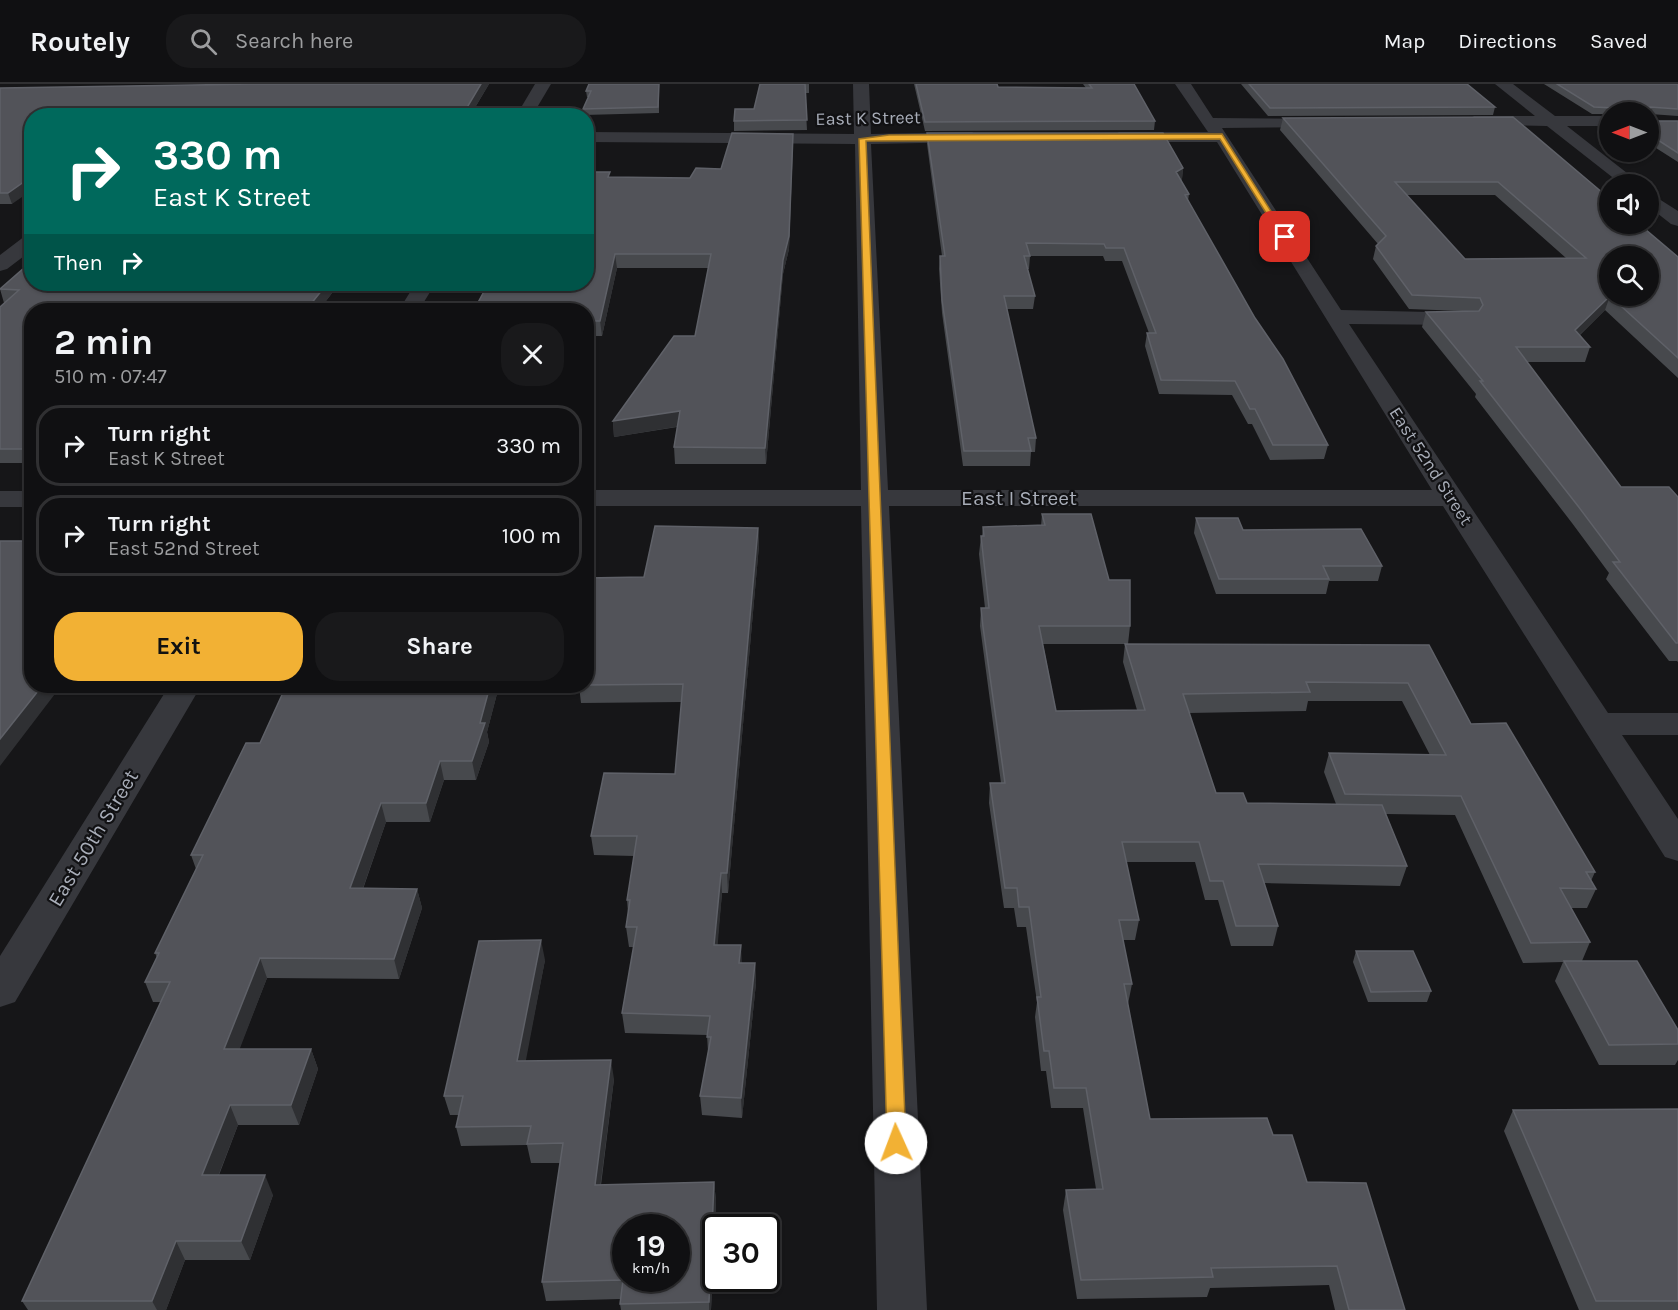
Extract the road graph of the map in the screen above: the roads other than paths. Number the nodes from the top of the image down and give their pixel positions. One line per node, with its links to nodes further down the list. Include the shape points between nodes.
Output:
1 (543, 84): 5 (street)
2 (861, 84): 14 (street)
3 (1183, 84): 10 (street, East 52nd Street)
4 (1503, 84): 6 (street)
5 (529, 108)
6 (1551, 120): 7 (street); 8 (street); 15 (street)
7 (1456, 121)
8 (1599, 121)
9 (1338, 122): 10 (street)
10 (1215, 130): 13 (street); 20 (street, East 52nd Street)
11 (594, 137): 14 (street, East K Street)
12 (992, 137): 14 (street, East K Street)
13 (1107, 137)
14 (862, 139): 23 (street)
15 (1619, 174)
16 (1659, 205): 17 (street)
17 (1678, 220)
18 (24, 246): 19 (street)
19 (0, 266)
20 (1335, 317): 21 (street); 24 (street, East 52nd Street)
21 (1466, 318)
22 (594, 498): 23 (street, East I Street)
23 (875, 498): 24 (street, East I Street); 32 (street)
24 (1451, 498): 28 (street, East 52nd Street)
25 (0, 499): 26 (street)
26 (24, 499)
27 (181, 693): 31 (street, East 50th Street)
28 (1599, 724): 29 (street); 30 (street, East 52nd Street)
29 (1678, 724)
30 (1678, 848)
31 (0, 991)
32 (902, 1310)

